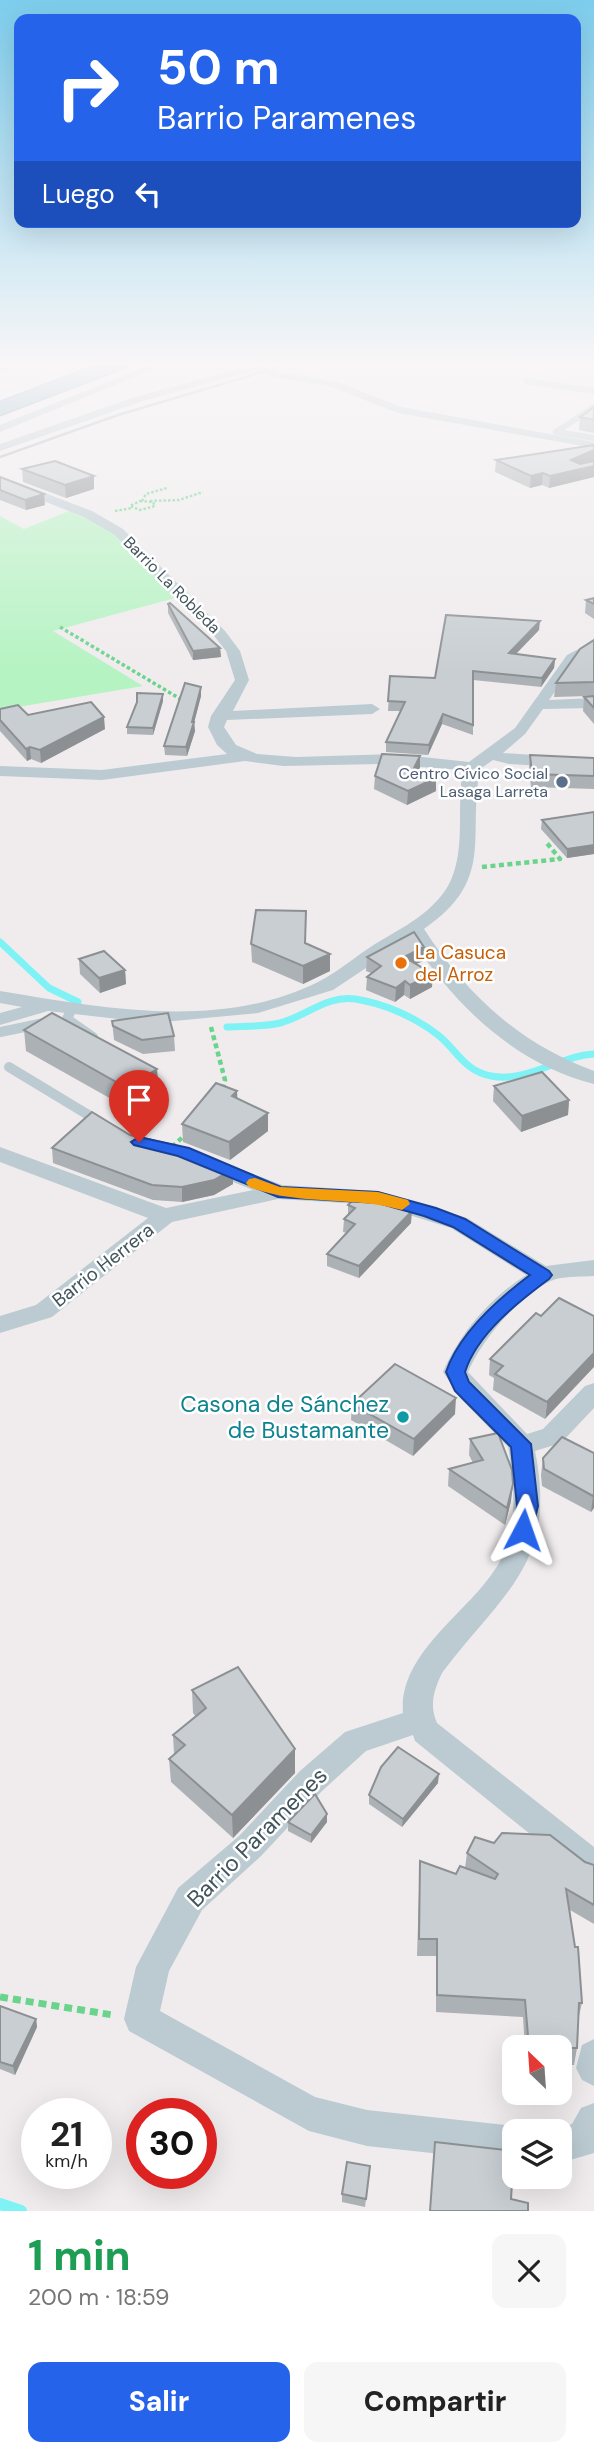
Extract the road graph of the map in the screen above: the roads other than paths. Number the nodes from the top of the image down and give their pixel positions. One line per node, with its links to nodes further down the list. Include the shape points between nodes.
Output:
1 (0, 480): 6 (street, Barrio La Robleda, via 88,514 119,532 220,634 233,651 242,680)
2 (594, 645): 4 (street, via 578,653)
3 (594, 703): 4 (street)
4 (538, 705): 7 (street, via 520,731)
5 (372, 709): 6 (street)
6 (219, 716): 8 (street, via 218,737)
7 (489, 754): 9 (street); 10 (street)
8 (246, 756): 10 (street, via 273,760 424,759); 11 (street, via 102,775)
9 (594, 764)
10 (472, 767): 12 (street, via 468,786 471,840 463,869 451,895)
11 (0, 771)
12 (414, 928): 15 (street, via 326,986 301,996 207,1012 131,1017); 20 (street, via 432,958 513,1040)
13 (0, 997): 14 (street)
14 (49, 1004): 15 (street); 16 (street)
15 (70, 1013): 17 (lane); 18 (lane)
16 (0, 1019)
17 (0, 1032)
18 (107, 1045)
19 (9, 1067): 21 (lane)
20 (594, 1078)
21 (106, 1126)
22 (170, 1149): 24 (street)
23 (0, 1154): 25 (street)
24 (278, 1192): 25 (street); 27 (street, via 378,1198 430,1212 459,1223)
25 (165, 1216): 28 (street, Barrio Herrera, via 44,1311)
26 (594, 1268): 27 (street)
27 (543, 1275): 30 (street, via 490,1321 461,1356 455,1372 461,1386)
28 (0, 1325)
29 (594, 1392): 30 (street, via 552,1436)
30 (521, 1444): 31 (street, via 528,1506 519,1553 504,1581 438,1653 414,1707)
31 (417, 1721): 32 (street, via 447,1751); 37 (street, Barrio Paramenes, via 356,1741 190,1899 153,1967 141,2019 309,2113 367,2128)
32 (594, 1866)
33 (594, 2057): 34 (street)
34 (594, 2068)
35 (594, 2121): 36 (street, via 583,2138)
36 (572, 2141)
37 (502, 2143)

